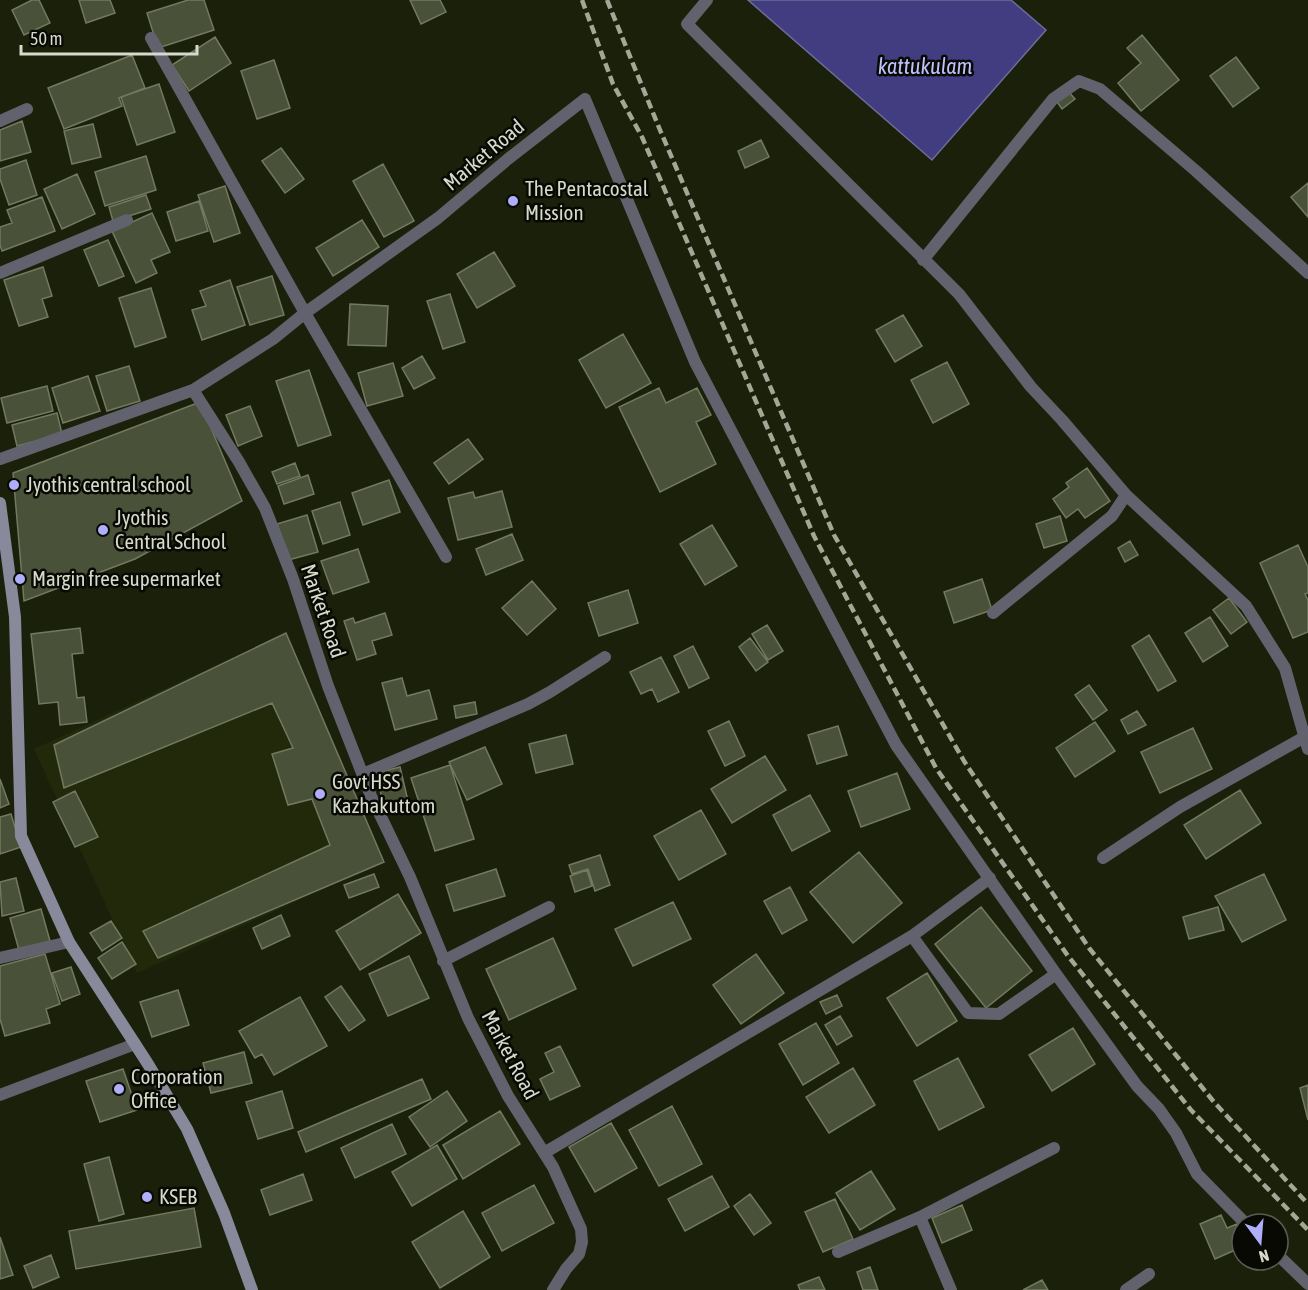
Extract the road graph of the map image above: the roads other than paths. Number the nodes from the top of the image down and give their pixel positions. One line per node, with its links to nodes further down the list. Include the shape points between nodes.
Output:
1 (707, 0): 6 (street, via 687,24)
2 (151, 38): 9 (street)
3 (27, 110): 4 (street)
4 (0, 121)
5 (127, 220): 7 (street)
6 (923, 260): 8 (street, via 1053,99 1079,81 1100,89); 12 (street, via 959,294 1031,387)
7 (0, 273)
8 (1308, 273)
9 (305, 313): 10 (street, Market Road, via 273,339); 14 (street); 21 (street, Market Road, via 438,218 585,99 695,362 896,745)
10 (193, 390): 11 (street); 19 (street, Market Road, via 265,508)
11 (0, 459)
12 (1126, 495): 15 (street, via 1112,516); 17 (street, via 1246,606 1285,668)
13 (0, 502): 24 (main road, via 15,617 21,836)
14 (446, 557)
15 (993, 613)
16 (605, 657): 19 (street, via 528,704)
17 (1306, 735): 18 (street); 20 (street, via 1180,807)
18 (1308, 749)
19 (363, 774): 26 (street, Market Road)
20 (1103, 858)
21 (990, 878): 23 (street); 27 (street)
22 (549, 907): 26 (street)
23 (912, 936): 27 (street, via 968,1013 999,1014); 31 (street)
24 (69, 942): 25 (street); 28 (main road)
25 (0, 958)
26 (443, 961): 31 (street, Market Road, via 503,1086)
27 (1056, 974): 32 (street, via 1137,1086 1165,1117 1197,1174)
28 (135, 1044): 29 (street); 38 (main road, via 187,1129)
29 (0, 1095)
30 (1054, 1148): 33 (street)
31 (544, 1153): 39 (street, Market Road, via 581,1229 582,1242 579,1254)
32 (1234, 1212)
33 (920, 1217): 34 (street); 40 (street)
34 (838, 1252)
35 (1290, 1267): 37 (street)
36 (1149, 1274): 41 (street)
37 (1308, 1284)
38 (252, 1290)
39 (553, 1290)
40 (951, 1290)
41 (1126, 1290)

